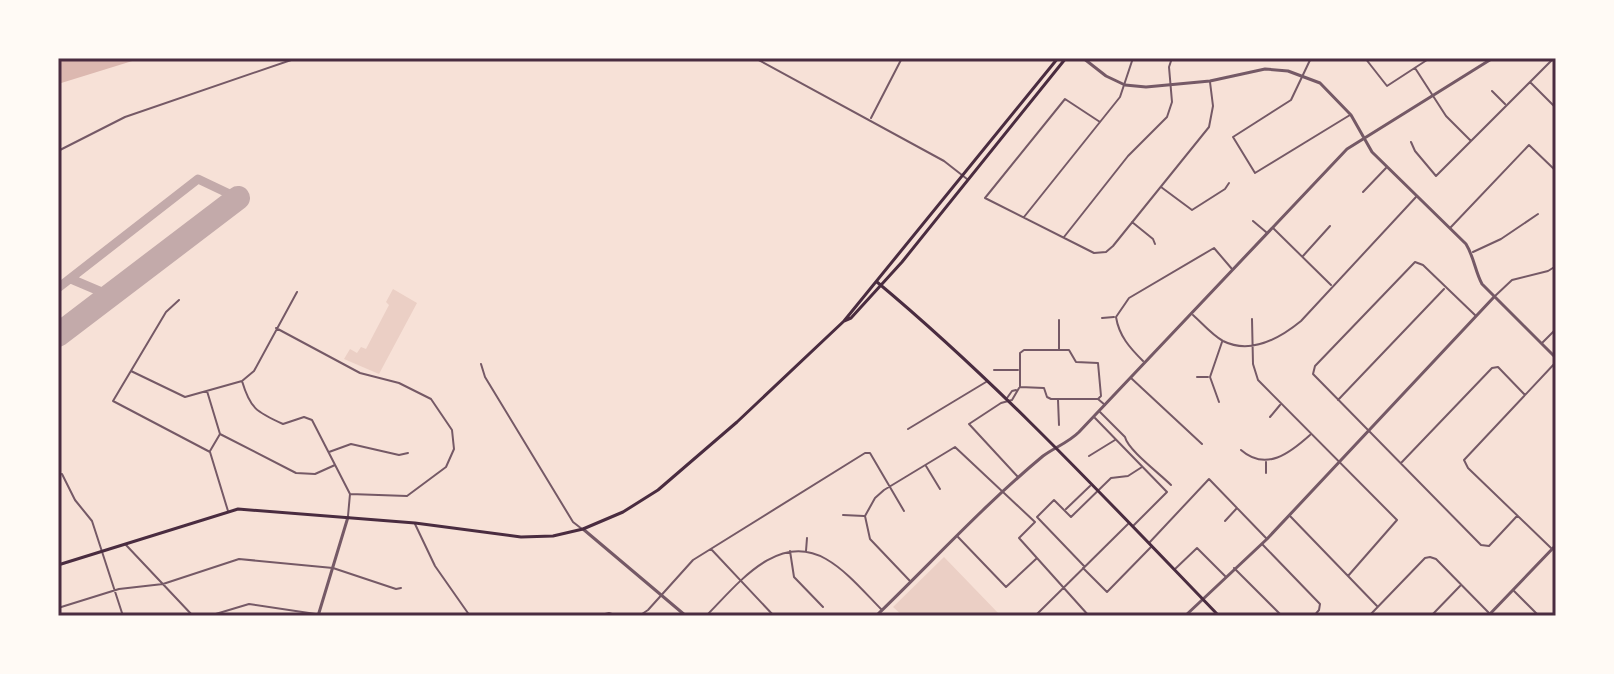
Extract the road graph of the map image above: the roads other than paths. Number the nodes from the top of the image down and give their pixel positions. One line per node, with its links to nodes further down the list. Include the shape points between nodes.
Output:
1 (297, 58): 30 (street, via 125,117)
2 (755, 58): 25 (street)
3 (902, 58): 25 (street)
4 (1058, 58): 33 (main road)
5 (1066, 58): 34 (main road)
6 (1083, 58): 18 (street)
7 (1133, 58): 18 (street)
8 (1172, 58): 19 (street)
9 (1311, 58): 15 (street)
10 (1365, 58): 14 (street, via 1387,86)
11 (1430, 58): 14 (street)
12 (1493, 58): 21 (street)
13 (1554, 58): 17 (street)
14 (1415, 68): 21 (street)
15 (1302, 76): 16 (street, via 1265,69); 24 (street, via 1320,83); 24 (street, via 1291,100 1233,137 1255,173)
16 (1210, 81): 19 (street); 36 (street, via 1209,127)
17 (1529, 81): 22 (street); 23 (street)
18 (1125, 85): 19 (street); 26 (street)
19 (1172, 86): 47 (street, via 1167,117 1128,156)
20 (1492, 91): 22 (street)
21 (1432, 95): 27 (street); 28 (street)
22 (1506, 105): 28 (street)
23 (1556, 108)
24 (1351, 115): 27 (street)
25 (870, 119): 33 (street)
26 (1100, 122): 40 (street); 40 (street, via 1065,99 985,198)
27 (1364, 136): 31 (street); 44 (street)
28 (1471, 141): 29 (street, via 1436,176)
29 (1411, 142)
30 (58, 151)
31 (1387, 167): 37 (street); 38 (street)
32 (1556, 171): 45 (street, via 1529,145)
33 (963, 176): 34 (street); 53 (main road)
34 (968, 180): 53 (main road)
35 (1229, 183): 36 (street, via 1192,210)
36 (1160, 186): 41 (street)
37 (1363, 192)
38 (1417, 196): 45 (street); 54 (street)
39 (1538, 214): 49 (street)
40 (1024, 217): 47 (street)
41 (1131, 221): 47 (street, via 1106,252 1094,253); 48 (street)
42 (1253, 221): 46 (street)
43 (1330, 226): 50 (street)
44 (1272, 227): 46 (street); 50 (street)
45 (1451, 228): 49 (street)
46 (1267, 233): 52 (street)
47 (1064, 238)
48 (1155, 244)
49 (1472, 253): 57 (street, via 1475,272)
50 (1302, 257): 54 (street)
51 (1556, 266): 57 (street, via 1512,280)
52 (1232, 269): 59 (street); 61 (street, via 1214,248 1129,298)
53 (879, 284): 81 (main road); 136 (main road, via 851,318 658,490)
54 (1332, 286): 69 (street, via 1284,335)
55 (1446, 287): 60 (street); 88 (street); 88 (street, via 1414,262 1315,366 1315,379)
56 (297, 292): 65 (street)
57 (1494, 297): 60 (street); 68 (street)
58 (179, 300): 76 (street)
59 (1193, 315): 67 (street); 72 (street)
60 (1476, 316): 97 (street)
61 (1116, 317): 62 (street); 72 (street, via 1117,329)
62 (1102, 318)
63 (1252, 319): 69 (street)
64 (1059, 320): 70 (street)
65 (276, 328): 80 (street, via 254,371); 123 (street, via 360,373 431,399 452,430 452,456 442,472 411,493)
66 (1556, 329): 68 (street)
67 (1223, 341): 69 (street); 78 (street)
68 (1542, 344): 71 (street)
69 (1253, 346): 91 (street, via 1256,375)
70 (1059, 350): 75 (street, via 1021,351); 85 (street, via 1071,350 1076,362 1100,364)
71 (1556, 360): 84 (street)
72 (1146, 363): 79 (street)
73 (481, 364): 136 (street, via 573,522)
74 (994, 370): 75 (street)
75 (1019, 370): 82 (street)
76 (130, 371): 83 (street, via 179,396); 104 (street, via 113,401)
77 (1197, 377): 78 (street)
78 (1210, 377): 89 (street)
79 (1131, 378): 90 (street); 101 (street)
80 (242, 381): 83 (street); 105 (street, via 253,408 283,424 307,417)
81 (987, 382): 87 (main road); 96 (street)
82 (1018, 388): 86 (street, via 1044,388 1049,398); 87 (street)
83 (207, 391): 98 (street)
84 (1525, 395): 110 (street, via 1498,367 1492,368); 131 (street, via 1464,460)
85 (1099, 397): 86 (street); 90 (street)
86 (1058, 399): 95 (street)
87 (1006, 400): 102 (main road); 116 (street, via 969,424)
88 (1337, 401): 97 (street)
89 (1219, 402)
90 (1106, 404): 92 (street)
91 (1281, 404): 94 (street); 99 (street)
92 (1099, 411): 93 (street); 118 (street)
93 (1094, 417): 100 (street); 102 (street)
94 (1270, 417)
95 (1059, 425)
96 (908, 429)
97 (1368, 432): 109 (street); 110 (street)
98 (220, 434): 104 (street); 111 (street, via 296,473 315,474)
99 (1311, 435): 108 (street, via 1291,453); 109 (street)
100 (1115, 439): 107 (street); 113 (street)
101 (1202, 444)
102 (1056, 449): 116 (street); 117 (main road)
103 (1241, 450): 108 (street)
104 (210, 452): 125 (street)
105 (328, 452): 106 (street, via 351,444); 111 (street)
106 (408, 453)
107 (1089, 456)
108 (1266, 460): 114 (street)
109 (1339, 462): 129 (street); 156 (street, via 1397,520)
110 (1400, 464): 131 (street, via 1481,545 1489,546)
111 (335, 465): 123 (street)
112 (925, 465): 119 (street); 120 (street); 122 (street, via 955,447)
113 (1142, 467): 121 (street, via 1111,478); 135 (street, via 1167,492)
114 (1266, 473)
115 (62, 474): 147 (street, via 92,521)
116 (1019, 478): 122 (street)
117 (1091, 485): 121 (main road); 127 (street)
118 (1171, 485)
119 (890, 486): 126 (street); 130 (street); 144 (street, via 865,453)
120 (940, 489)
121 (1097, 491): 127 (street, via 1071,517); 135 (main road)
122 (1004, 492): 137 (street); 149 (street, via 1035,522 1019,538)
123 (350, 494): 132 (street)
124 (1237, 508): 133 (street); 139 (street); 142 (street, via 1209,479)
125 (228, 511): 132 (main road); 140 (main road)
126 (904, 511)
127 (1065, 511): 151 (street, via 1054,500 1037,517)
128 (843, 515): 130 (street)
129 (1289, 515): 139 (street); 156 (street)
130 (865, 516): 158 (street, via 870,539)
131 (1517, 516): 145 (street)
132 (348, 517): 134 (main road); 152 (street)
133 (1225, 521)
134 (415, 523): 136 (main road, via 521,537); 177 (street, via 435,566)
135 (1130, 525): 142 (main road); 151 (street)
136 (583, 529): 165 (street)
137 (958, 536): 149 (street, via 1006,587); 158 (street)
138 (807, 538): 148 (street)
139 (1267, 539): 141 (street)
140 (126, 544): 147 (main road); 159 (street)
141 (1262, 544): 153 (street); 190 (street, via 1320,604)
142 (1150, 545): 151 (street, via 1107,592); 154 (main road)
143 (1556, 545): 145 (street)
144 (710, 548): 157 (street); 165 (street)
145 (1552, 549): 163 (street)
146 (790, 550): 148 (street); 157 (street, via 761,563); 167 (street, via 794,577)
147 (102, 551): 150 (main road); 164 (street)
148 (806, 551): 170 (street, via 835,565)
149 (1037, 557): 161 (street)
150 (58, 565)
151 (1083, 567): 161 (street)
152 (333, 568): 159 (street, via 239,559); 162 (street); 171 (street)
153 (1234, 568): 155 (street); 189 (street)
154 (1174, 570): 155 (street, via 1197,548); 166 (main road)
155 (1225, 576): 166 (street)
156 (1348, 576): 168 (street)
157 (741, 582): 182 (street); 183 (street)
158 (911, 582): 170 (street)
159 (163, 584): 164 (street); 174 (street)
160 (1461, 585): 168 (street, via 1436,559 1425,558); 172 (street); 192 (street)
161 (1063, 587): 185 (street); 186 (street)
162 (401, 588)
163 (1513, 590): 172 (street); 193 (street)
164 (114, 591): 169 (street); 173 (street)
165 (661, 594): 180 (street); 181 (street)
166 (1202, 598): 187 (street); 188 (main road)
167 (823, 607)
168 (1378, 607): 191 (street)
169 (58, 608)
170 (882, 610): 184 (street)
171 (319, 614): 175 (street, via 249,604); 176 (street)
172 (1489, 615)
173 (123, 616)
174 (193, 616)
175 (209, 616)
176 (329, 616)
177 (470, 616)
178 (597, 616): 179 (street)
179 (618, 616)
180 (639, 616)
181 (686, 616)
182 (706, 616)
183 (774, 616)
184 (876, 616)
185 (1035, 616)
186 (1089, 616)
187 (1185, 616)
188 (1219, 616)
189 (1282, 616)
190 (1314, 616)
191 (1369, 616)
192 (1431, 616)
193 (1539, 616)

